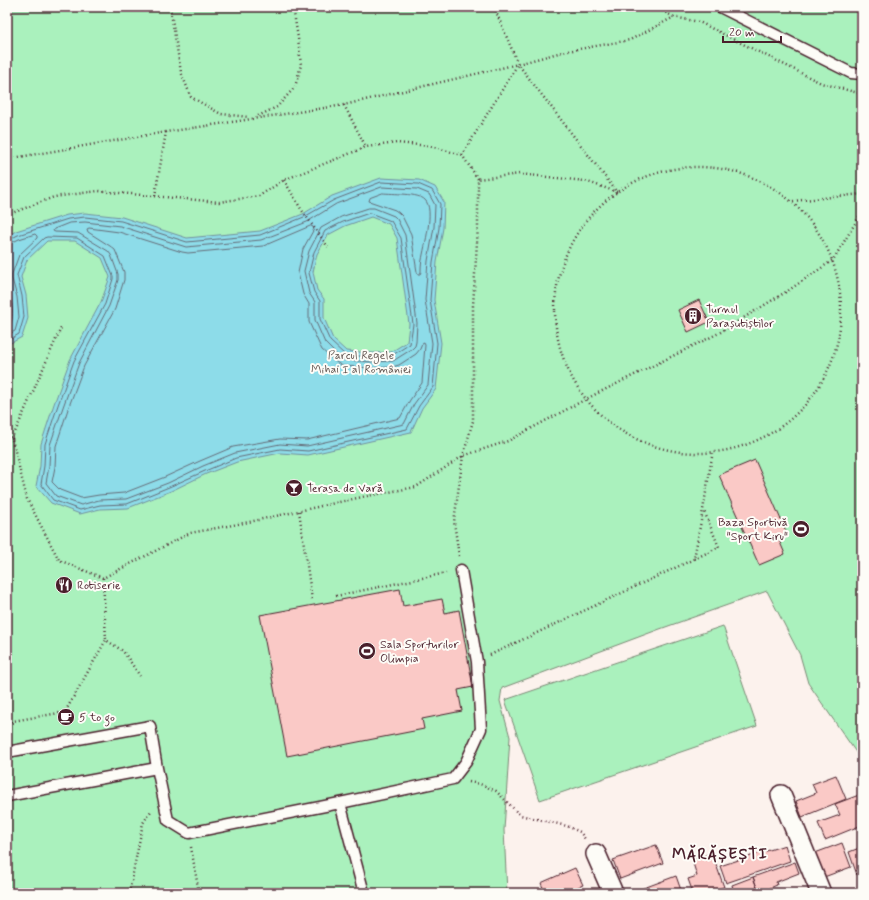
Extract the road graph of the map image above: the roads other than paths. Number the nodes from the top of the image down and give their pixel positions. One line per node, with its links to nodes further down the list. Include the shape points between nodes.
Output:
1 (720, 7): 2 (lane, via 851,73)
2 (862, 74)
3 (461, 570): 8 (lane, via 477,662 481,729 466,762 453,779)
4 (7, 752): 5 (lane, via 150,726)
5 (157, 768): 7 (lane); 8 (lane, via 168,820 189,833)
6 (781, 795): 12 (street)
7 (7, 796)
8 (340, 803): 10 (lane)
9 (596, 854): 11 (street)
10 (364, 893)
11 (612, 893)
12 (821, 893)

